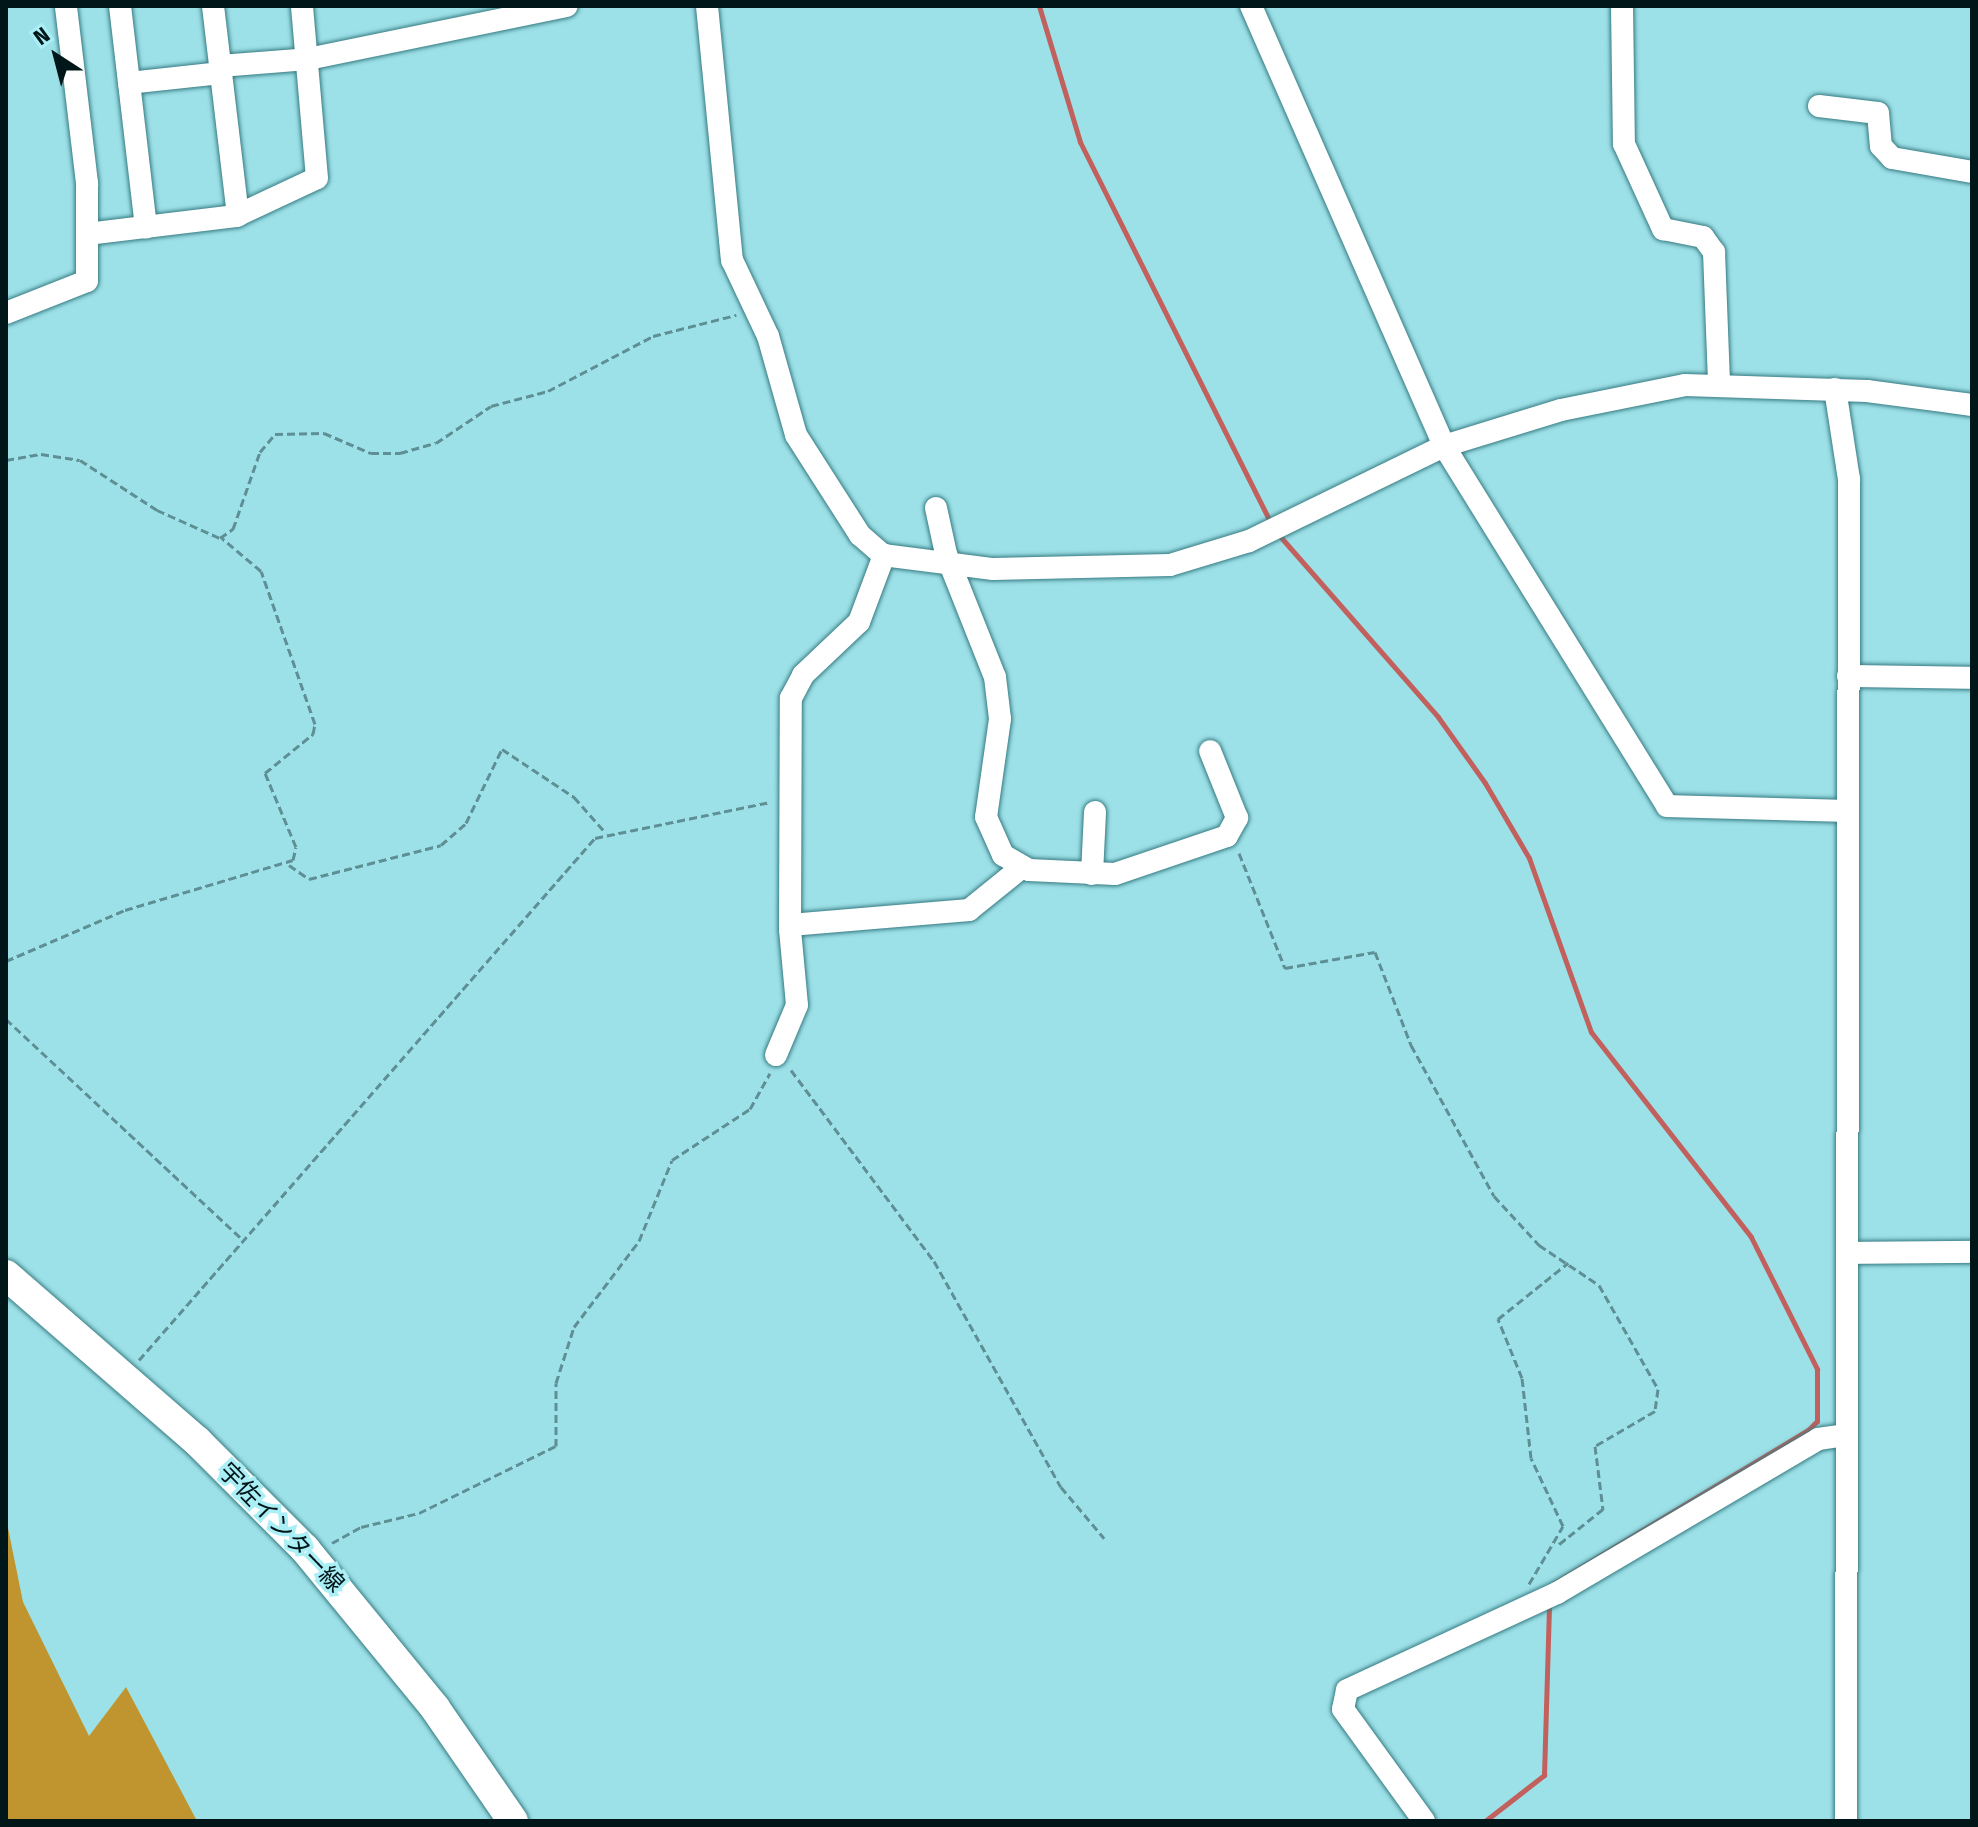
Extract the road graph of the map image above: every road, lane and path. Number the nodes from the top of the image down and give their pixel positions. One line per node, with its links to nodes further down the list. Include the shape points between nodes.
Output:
1 (66, 6): 16 (street)
2 (120, 6): 11 (street)
3 (213, 6): 10 (street)
4 (302, 6): 9 (street)
5 (567, 6): 9 (street)
6 (707, 6): 17 (street, via 730,248)
7 (1251, 6): 22 (street)
8 (1622, 6): 19 (street, via 1624,144 1663,229 1703,237 1714,252)
9 (308, 59): 10 (street); 14 (street, via 319,175)
10 (220, 70): 11 (street); 14 (street)
11 (129, 83): 15 (street)
12 (1819, 106): 13 (street, via 1878,113 1881,146 1892,158)
13 (1972, 172)
14 (238, 216): 15 (street)
15 (146, 227): 16 (street)
16 (87, 234): 18 (street, via 84,288)
17 (758, 311): 25 (path, via 653,336 548,391 491,406 436,443 400,453 371,453 324,433 275,434 260,452 233,529); 26 (street, via 796,435 860,535)
18 (6, 313)
19 (1719, 381): 20 (street); 22 (street, via 1561,410)
20 (1835, 389): 21 (street); 28 (street, via 1849,460)
21 (1972, 405)
22 (1444, 446): 27 (street, via 1249,541 1179,563 1110,571); 32 (street, via 1667,806)
23 (6, 460): 25 (path, via 41,454 80,460 157,510)
24 (936, 508): 27 (street)
25 (222, 538): 36 (path, via 261,571 315,724 313,734 265,773 296,847)
26 (884, 555): 27 (street); 31 (street, via 859,622 794,689)
27 (950, 564): 37 (street, via 995,677 1000,719 989,833)
28 (1848, 676): 29 (street); 32 (street)
29 (1972, 678)
30 (1210, 751): 34 (street, via 1235,811)
31 (790, 799): 35 (path); 39 (street)
32 (1846, 811): 45 (street)
33 (1095, 812): 38 (street)
34 (1233, 832): 38 (street, via 1123,873); 46 (path, via 1282,964 1294,971 1351,951 1375,952 1428,1081 1494,1196 1518,1226)
35 (606, 833): 36 (path, via 574,797 502,749 466,823 441,845 309,879); 43 (path)
36 (289, 865): 40 (path, via 125,910)
37 (1021, 868): 38 (street); 39 (street, via 969,910)
38 (1092, 874)
39 (790, 925): 42 (street, via 797,1005)
40 (6, 961)
41 (6, 1019): 43 (path)
42 (776, 1055): 50 (path, via 934,1261 1061,1487); 52 (path, via 750,1109 672,1160 639,1241 574,1327 556,1383 556,1446 419,1513 361,1527)
43 (244, 1240): 48 (path)
44 (1972, 1252): 45 (street)
45 (1847, 1253): 49 (street)
46 (1569, 1263): 51 (path, via 1498,1319 1522,1378 1531,1458 1563,1526); 51 (path, via 1599,1285 1660,1397 1651,1415 1595,1446 1603,1509)
47 (6, 1275): 48 (main road, 宇佐インター線)
48 (124, 1377): 52 (main road, 宇佐インター線)
49 (1847, 1435): 53 (street, via 1818,1439); 56 (street)
50 (1104, 1538)
51 (1558, 1545): 53 (path, via 1532,1571)
52 (312, 1556): 54 (main road, 宇佐インター線, via 435,1708)
53 (1527, 1607): 55 (street, via 1371,1674 1343,1696 1344,1711)
54 (513, 1821)
55 (1424, 1821)
56 (1846, 1821)

